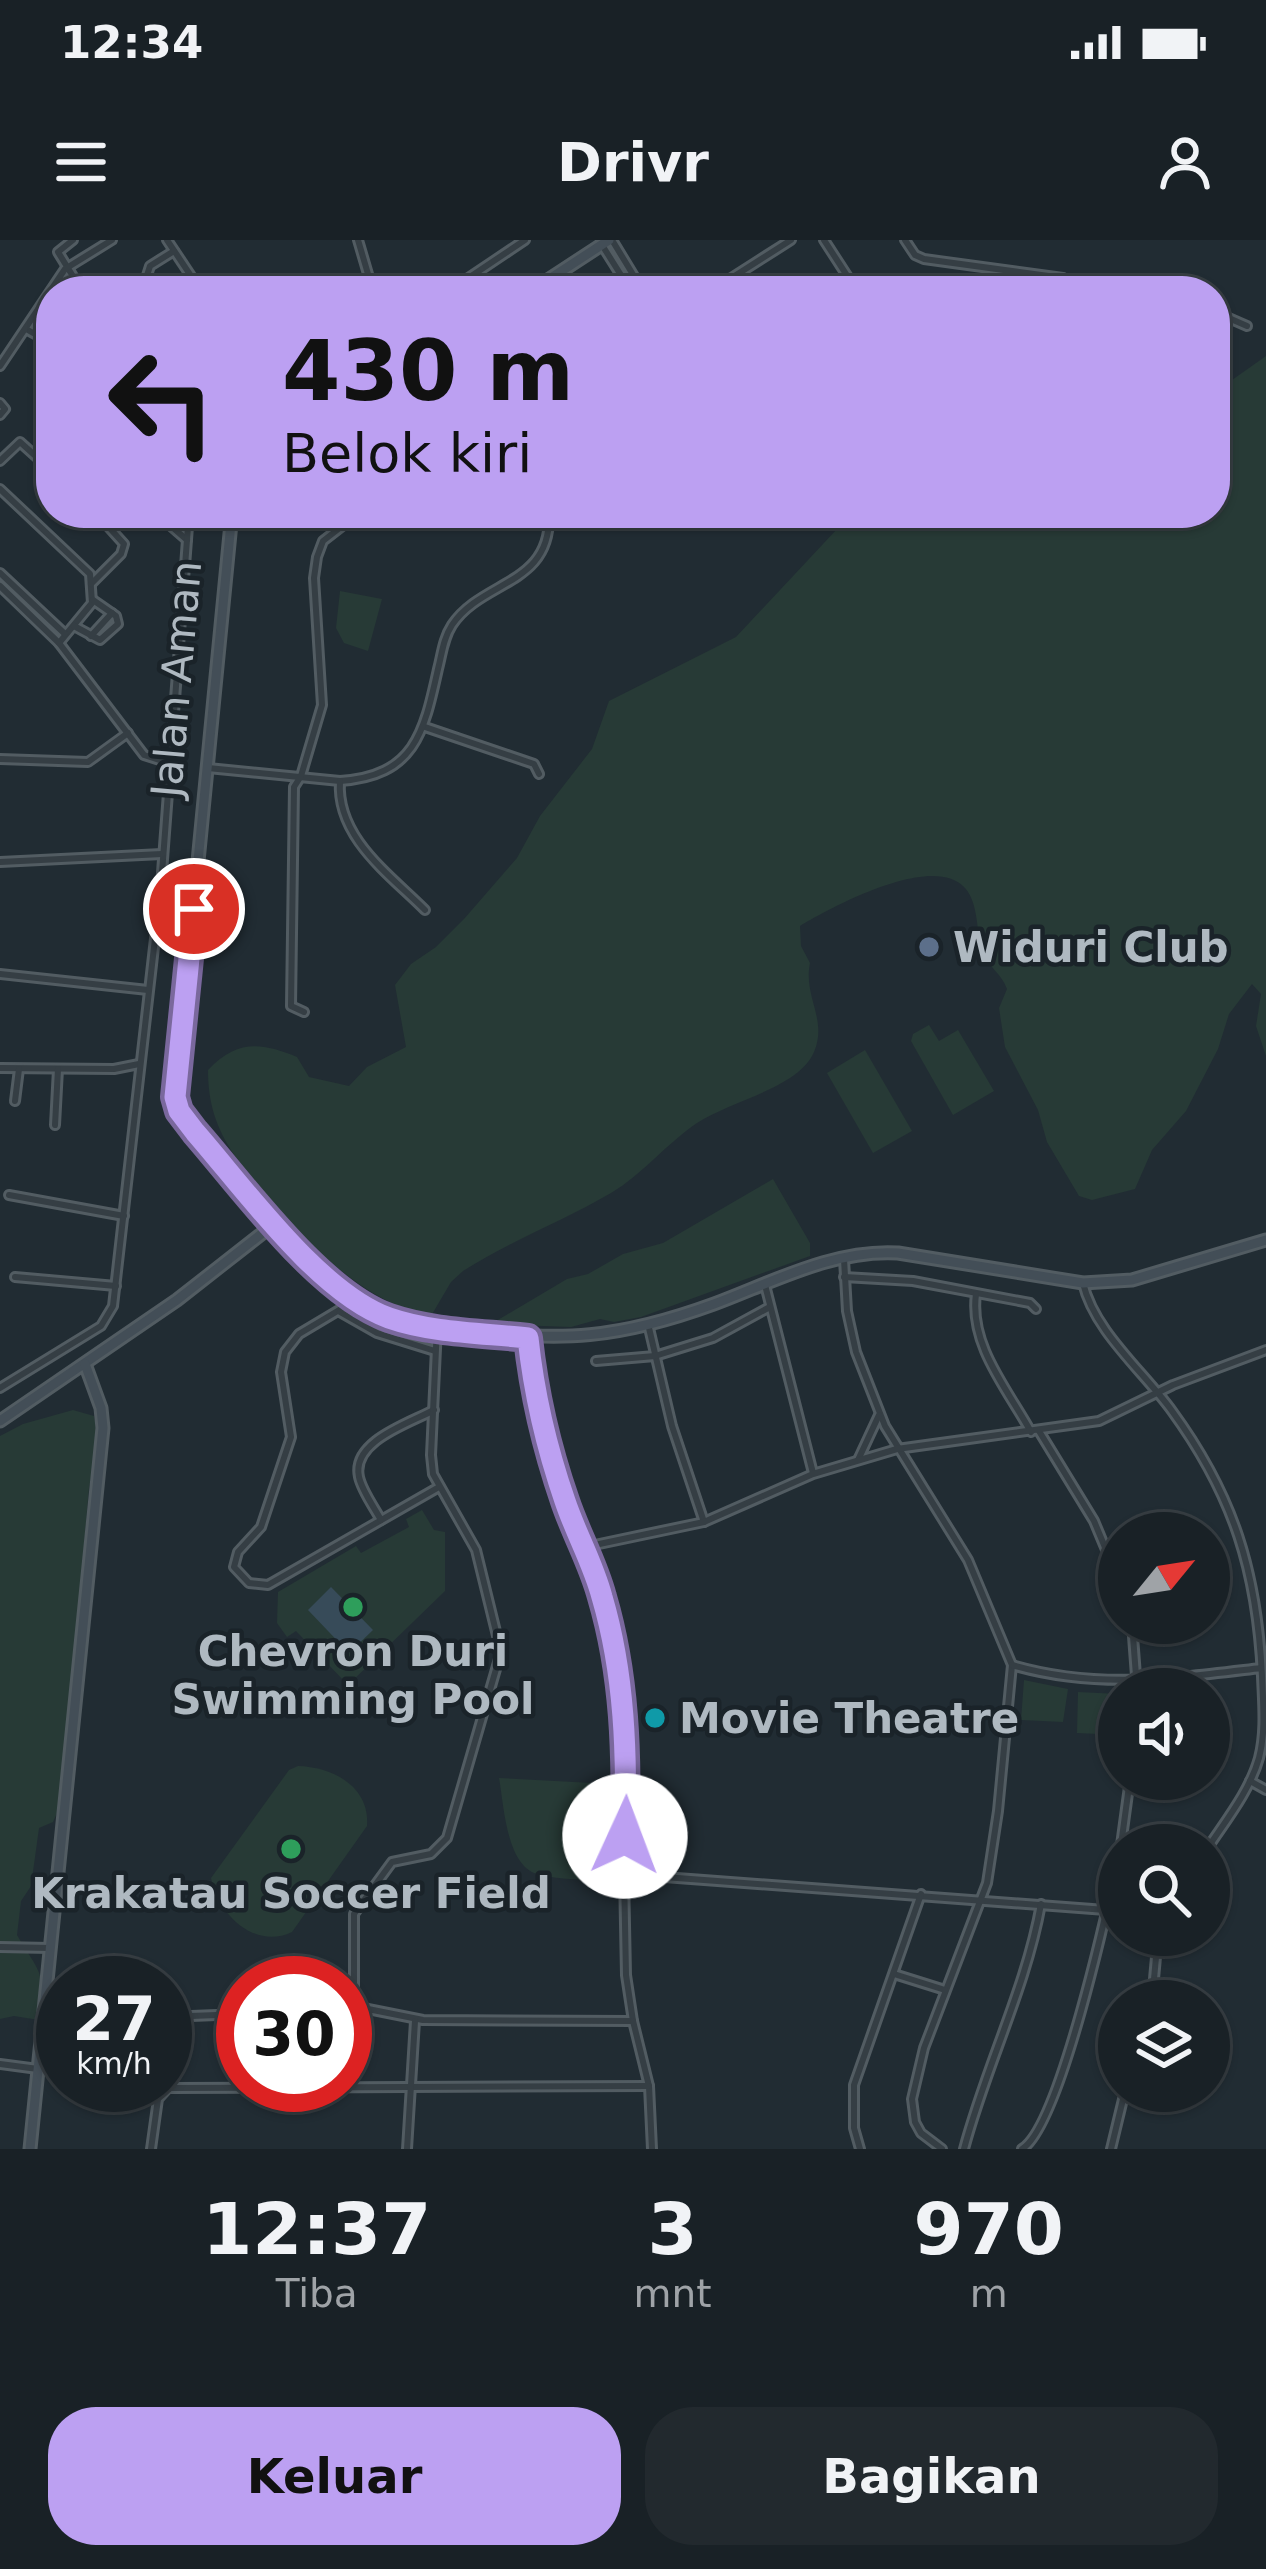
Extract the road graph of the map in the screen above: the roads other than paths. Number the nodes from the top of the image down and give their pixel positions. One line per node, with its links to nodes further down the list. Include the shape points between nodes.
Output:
1 (73, 240): 12 (street, via 58,252)
2 (112, 240): 12 (street)
3 (167, 240): 11 (street)
4 (358, 240): 17 (street)
5 (525, 240): 10 (street)
6 (791, 240): 22 (street)
7 (824, 240): 23 (street)
8 (904, 240): 24 (street, via 924,259)
9 (608, 242): 19 (street); 20 (street); 21 (street)
10 (512, 243): 18 (street)
11 (174, 251): 15 (street); 16 (street)
12 (65, 268): 13 (street); 14 (street)
13 (60, 276)
14 (71, 276)
15 (147, 276)
16 (191, 276)
17 (369, 276)
18 (469, 276)
19 (554, 276)
20 (624, 276)
21 (632, 276)
22 (735, 276)
23 (847, 276)
24 (1048, 276)
25 (36, 313): 28 (street)
26 (1230, 319): 27 (street)
27 (1247, 326)
28 (26, 329): 29 (street); 30 (street)
29 (36, 335)
30 (0, 366)
31 (0, 403): 32 (street)
32 (0, 416)
33 (36, 457): 34 (street, via 18,441)
34 (0, 460)
35 (0, 489): 36 (street)
36 (36, 523)
37 (42, 528): 46 (street, via 88,571)
38 (110, 528): 46 (street, via 124,544 121,554)
39 (174, 528): 44 (street)
40 (188, 528): 44 (street, Jalan Aman)
41 (231, 528): 56 (street)
42 (340, 528): 58 (street, via 317,557 322,705)
43 (546, 528): 52 (street, via 530,568 454,622)
44 (188, 540): 55 (street, Jalan Aman)
45 (0, 573): 50 (street)
46 (91, 584): 48 (street)
47 (0, 586): 51 (street)
48 (93, 600): 49 (street); 49 (street, via 112,613 91,636)
49 (72, 625): 50 (street)
50 (65, 634): 51 (street)
51 (59, 643): 53 (street)
52 (425, 727): 57 (street, via 535,764); 59 (street, via 389,769)
53 (128, 733): 54 (street, via 88,762); 55 (street, via 144,755)
54 (0, 759)
55 (169, 763): 60 (street, Jalan Aman)
56 (208, 768): 58 (street); 74 (street, via 175,1097)
57 (538, 774)
58 (301, 776): 59 (street); 65 (street, via 292,823 291,1006)
59 (340, 781): 62 (street, via 352,835)
60 (162, 854): 61 (street); 64 (street, Jalan Aman)
61 (0, 862)
62 (425, 910)
63 (0, 974): 64 (street)
64 (148, 990): 66 (street, Jalan Aman)
65 (304, 1012)
66 (139, 1064): 69 (street); 73 (street, Jalan Aman)
67 (0, 1068): 68 (street)
68 (19, 1069): 69 (street); 70 (street)
69 (58, 1069): 71 (street)
70 (15, 1101)
71 (55, 1125)
72 (9, 1195): 73 (street)
73 (124, 1216): 81 (street, Jalan Aman)
74 (274, 1224): 83 (street); 94 (street)
75 (1266, 1240): 79 (street, via 1132,1280)
76 (844, 1257): 78 (street); 79 (street, via 898,1253); 80 (street)
77 (14, 1276): 81 (street)
78 (844, 1277): 82 (street); 98 (street, via 856,1352)
79 (1084, 1283): 96 (street, via 1097,1316)
80 (765, 1285): 84 (street); 88 (street)
81 (116, 1286): 95 (street, via 101,1326)
82 (976, 1294): 85 (street); 100 (street, via 988,1356)
83 (356, 1300): 86 (street); 87 (street)
84 (768, 1308): 92 (street, via 713,1338); 103 (street)
85 (1036, 1309)
86 (340, 1312): 90 (street); 105 (street, via 299,1334 285,1352 291,1437 261,1527 234,1567 249,1583 268,1585)
87 (437, 1328): 89 (street); 90 (street)
88 (649, 1328): 89 (street); 92 (street)
89 (528, 1338): 108 (street, via 549,1448)
90 (435, 1351): 97 (street)
91 (1266, 1351): 96 (street)
92 (655, 1356): 93 (street); 106 (street)
93 (596, 1361)
94 (85, 1364): 99 (street); 124 (street, via 103,1428)
95 (0, 1388)
96 (1159, 1392): 100 (street, via 1099,1421); 109 (street, via 1223,1495)
97 (434, 1410): 104 (street, via 430,1455); 105 (street, via 374,1442 361,1460 359,1480)
98 (879, 1413): 101 (street); 102 (street)
99 (0, 1421)
100 (1035, 1431): 101 (street); 107 (street)
101 (897, 1449): 102 (street); 110 (street, via 968,1560)
102 (857, 1460): 103 (street)
103 (813, 1474): 106 (street)
104 (440, 1486): 105 (street); 126 (street, via 476,1550 501,1652 447,1838 431,1853 392,1862 354,1914)
105 (381, 1520)
106 (704, 1522): 108 (street)
107 (1098, 1531)
108 (585, 1547): 117 (street, via 621,1686)
109 (1264, 1638): 111 (street)
110 (1012, 1665): 113 (street); 119 (street)
111 (1262, 1668): 112 (street); 114 (street, via 1263,1741)
112 (1230, 1673)
113 (1098, 1682)
114 (1250, 1781): 115 (street); 116 (street)
115 (1266, 1790)
116 (1223, 1824)
117 (624, 1874): 118 (street); 131 (street)
118 (922, 1894): 119 (street); 127 (street)
119 (980, 1898): 120 (street); 128 (street)
120 (1041, 1904): 121 (street); 144 (street)
121 (1098, 1909)
122 (1098, 1943): 145 (street, via 1063,2070)
123 (0, 1946): 124 (street)
124 (51, 1948): 125 (street)
125 (50, 1956)
126 (352, 1956)
127 (894, 1974): 128 (street); 142 (street, via 854,2085)
128 (945, 1990): 143 (street, via 912,2099 921,2133)
129 (372, 2012): 130 (street)
130 (416, 2020): 131 (street); 134 (street)
131 (633, 2021): 135 (street)
132 (0, 2064): 133 (street)
133 (36, 2068)
134 (411, 2086): 135 (street); 139 (street, via 168,2088 158,2099); 140 (street)
135 (649, 2086): 141 (street)
136 (36, 2088): 138 (street)
137 (1120, 2112): 146 (street)
138 (30, 2149)
139 (151, 2149)
140 (406, 2149)
141 (652, 2149)
142 (860, 2149)
143 (942, 2149)
144 (964, 2149)
145 (1022, 2149)
146 (1111, 2149)

